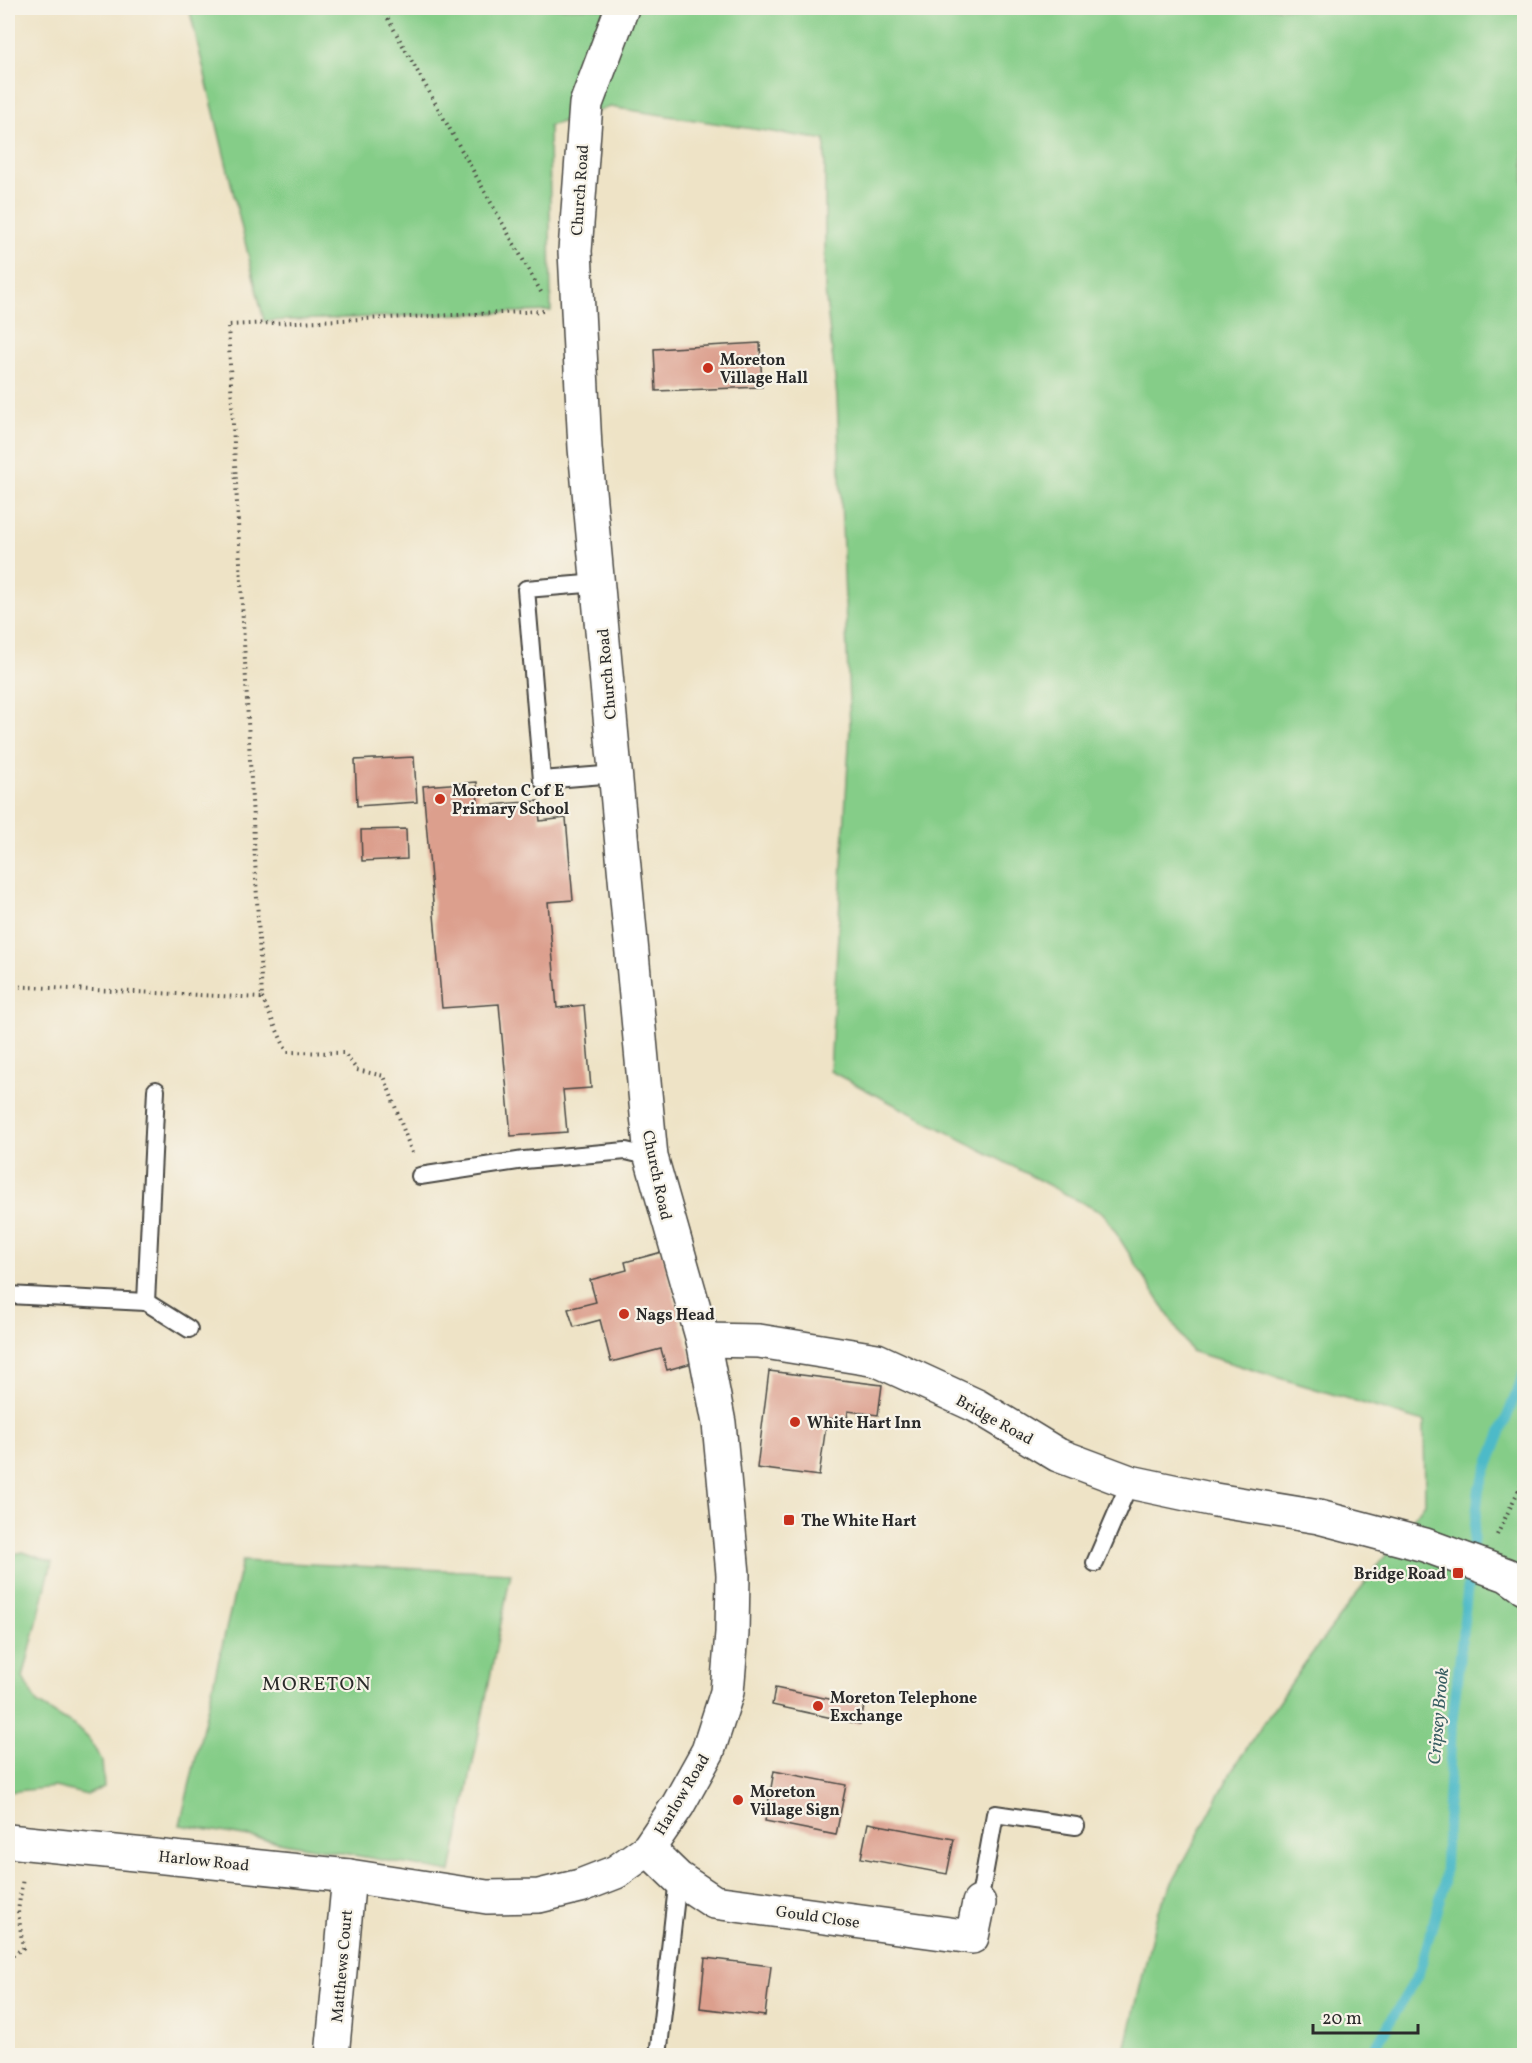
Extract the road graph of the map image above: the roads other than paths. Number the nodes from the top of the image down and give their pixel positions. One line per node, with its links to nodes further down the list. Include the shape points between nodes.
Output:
1 (622, 8): 2 (street, Church Road, via 586,104 575,251 585,448)
2 (598, 583): 3 (street, Church Road); 3 (lane, via 526,589 542,780)
3 (615, 774): 5 (street, Church Road)
4 (156, 1090): 8 (lane)
5 (651, 1157): 6 (lane, via 626,1151 524,1160); 10 (street, Church Road)
6 (420, 1176)
7 (8, 1295): 8 (lane)
8 (146, 1302): 9 (lane)
9 (189, 1329)
10 (703, 1340): 11 (street, Bridge Road, via 759,1341 877,1360 976,1406 1058,1455); 16 (street, Harlow Road, via 719,1423 733,1574 727,1692 708,1751)
11 (1130, 1482): 12 (lane); 13 (street, Bridge Road, via 1319,1517 1425,1545)
12 (1095, 1563)
13 (1516, 1581)
14 (1076, 1826): 19 (lane, via 995,1814)
15 (17, 1842): 17 (street, Harlow Road)
16 (648, 1849): 17 (street, Harlow Road, via 616,1872 539,1896 487,1897); 18 (street, Gould Close)
17 (349, 1876): 20 (street, Matthews Court)
18 (678, 1878): 19 (street, Gould Close, via 714,1902 972,1937); 21 (lane)
19 (979, 1903)
20 (332, 2055)
21 (658, 2055)

